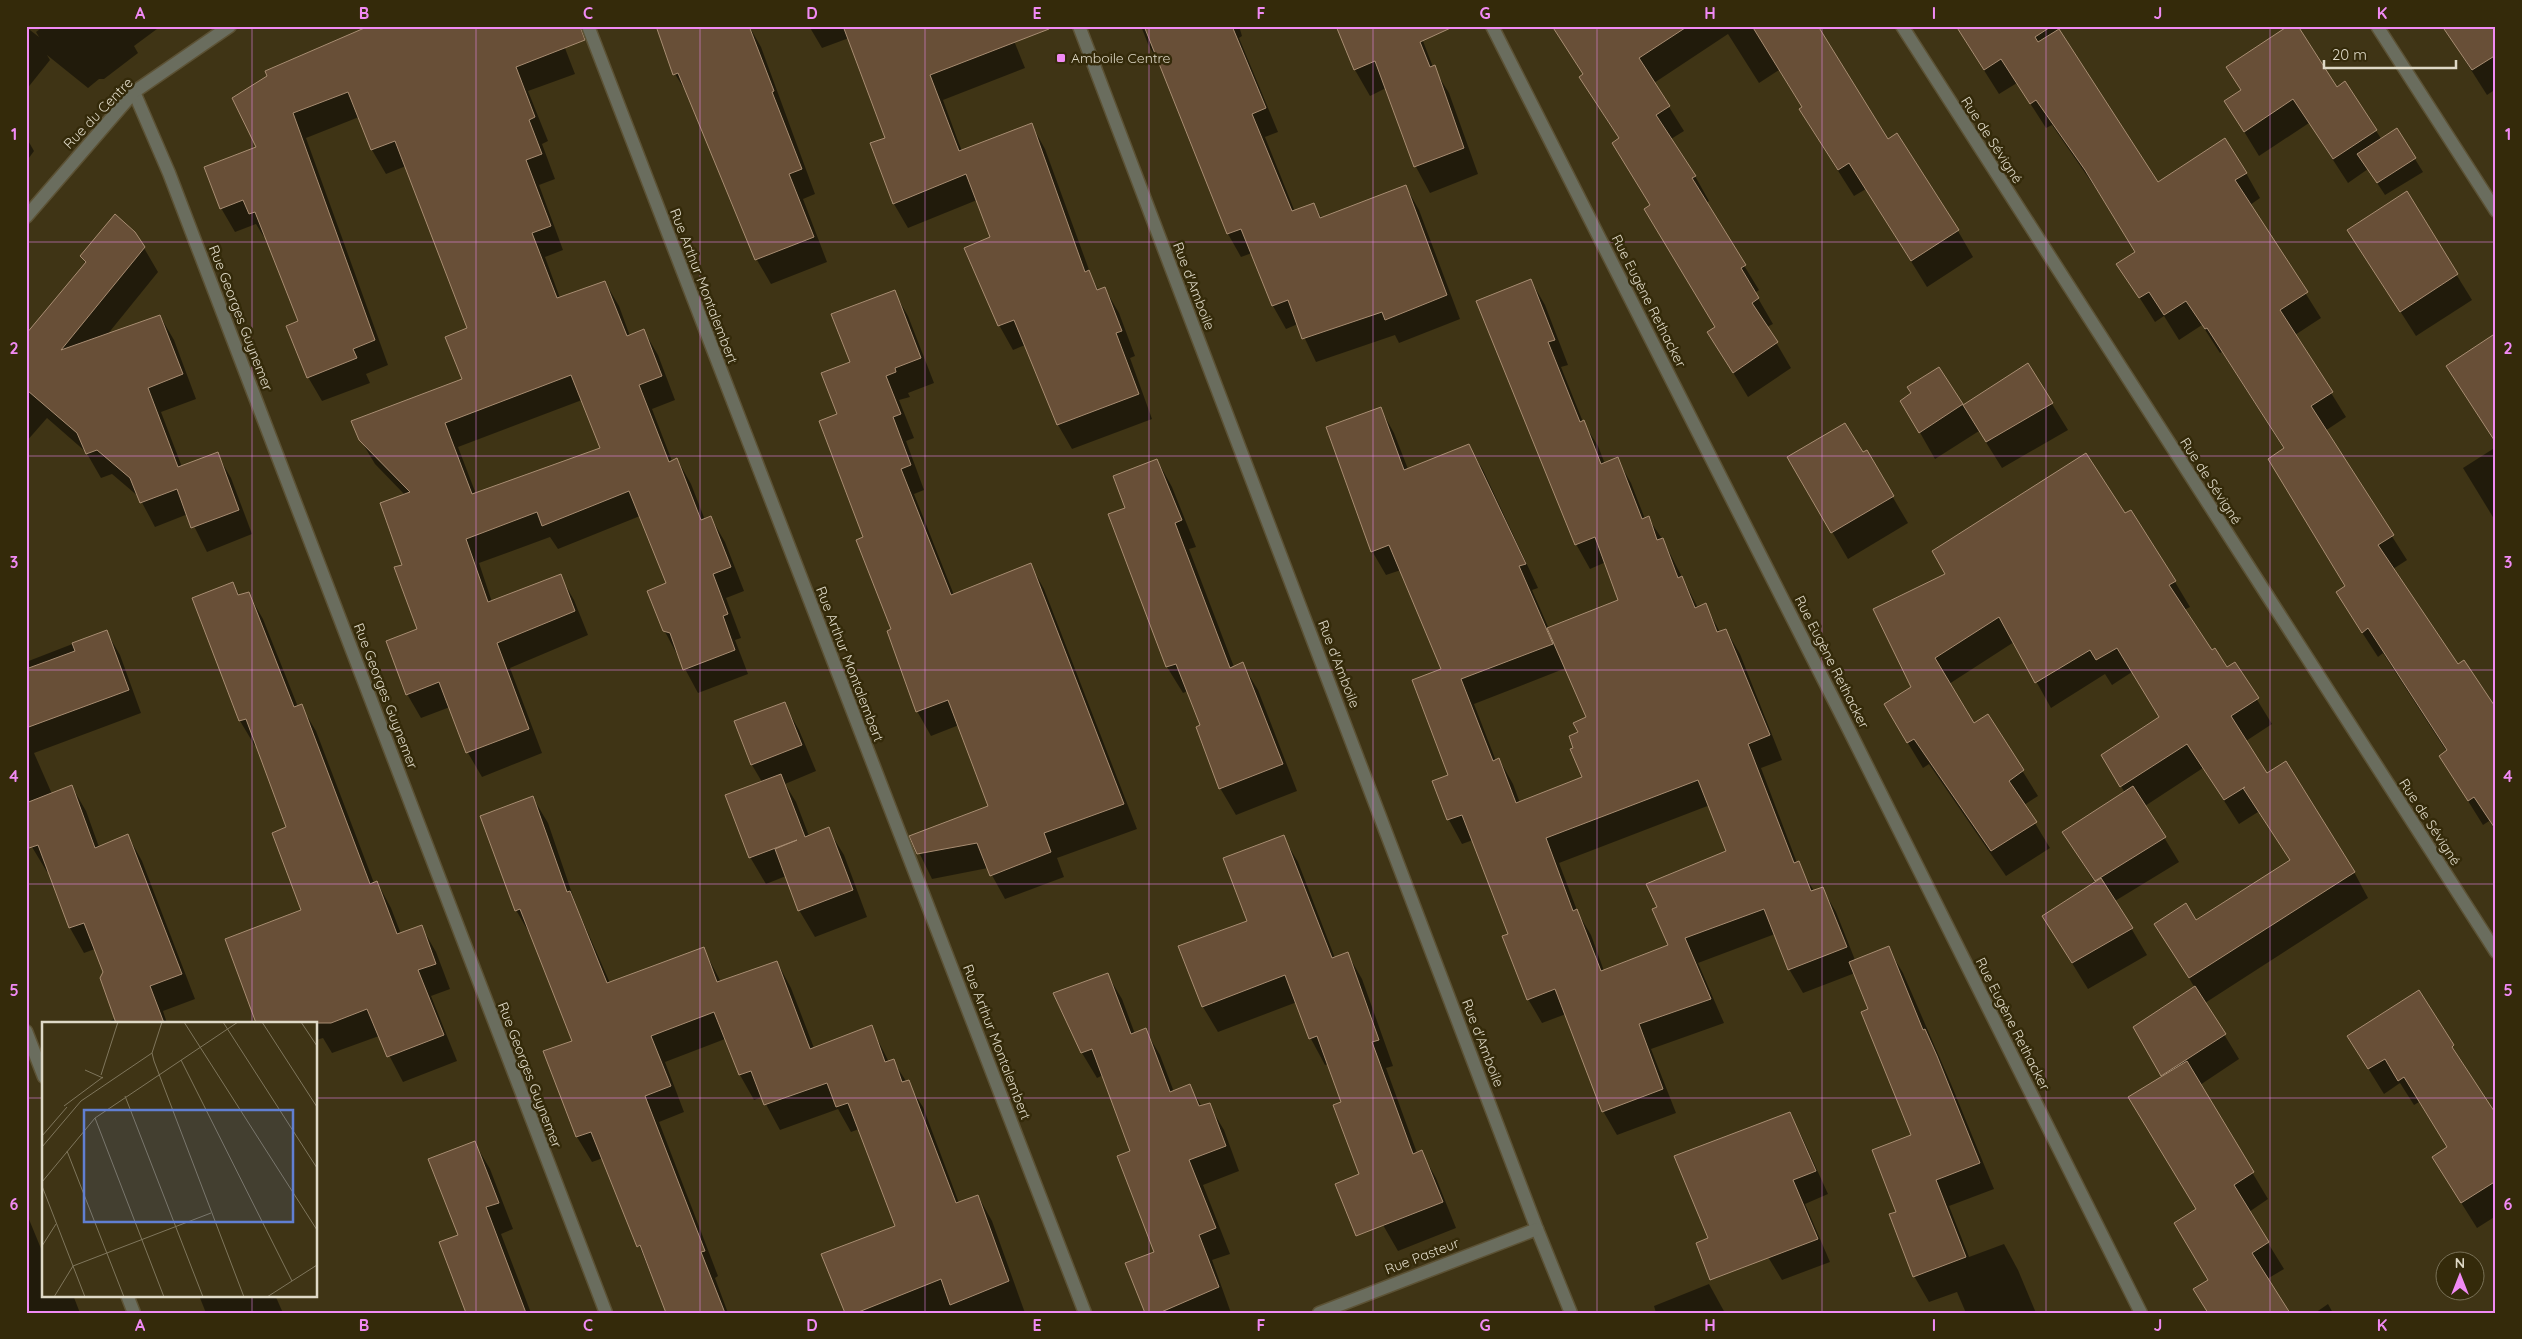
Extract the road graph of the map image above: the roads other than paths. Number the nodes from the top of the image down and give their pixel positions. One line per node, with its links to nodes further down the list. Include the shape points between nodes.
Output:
1 (230, 26): 7 (street, Rue du Centre)
2 (588, 26): 17 (street, Rue Arthur Montalembert)
3 (1079, 26): 13 (street, Rue d'Amboile)
4 (1492, 26): 20 (street, Rue Eugène Rethacker)
5 (1902, 26): 10 (street, Rue de Sévigné)
6 (2377, 26): 8 (street)
7 (134, 92): 9 (street, Rue du Centre); 16 (street, Rue Georges Guynemer, via 173,182)
8 (2496, 211)
9 (26, 217)
10 (2496, 952)
11 (26, 1031): 12 (street)
12 (42, 1072)
13 (1537, 1229): 18 (street, Rue Pasteur); 19 (street, Rue d'Amboile)
14 (127, 1296): 15 (street)
15 (134, 1313)
16 (606, 1313)
17 (1085, 1313)
18 (1319, 1313)
19 (1572, 1313)
20 (2141, 1313)

